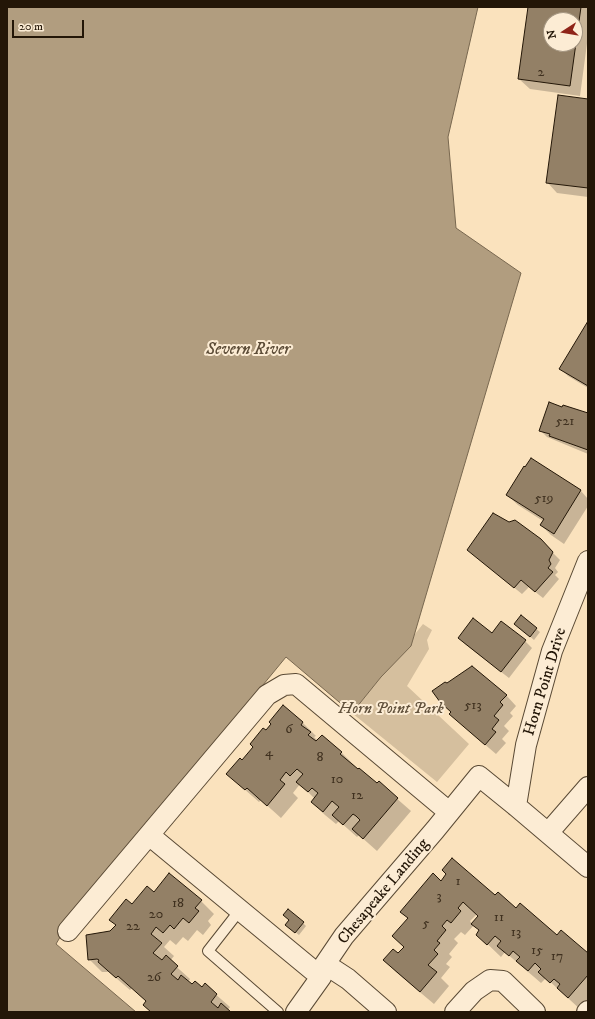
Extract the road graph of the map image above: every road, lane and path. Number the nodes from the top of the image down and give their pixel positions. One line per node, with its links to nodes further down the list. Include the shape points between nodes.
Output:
1 (588, 562): 3 (street, Horn Point Drive, via 552,651 526,745)
2 (588, 786): 5 (street)
3 (516, 806): 4 (street, Chesapeake Landing, via 479,776); 5 (street)
4 (449, 812): 6 (street, via 296,684 284,685 267,695); 10 (street, Chesapeake Landing, via 344,936)
5 (548, 833): 7 (street)
6 (150, 835): 8 (street); 9 (street)
7 (588, 867)
8 (240, 910): 10 (street); 11 (lane, via 208,951)
9 (68, 931)
10 (323, 971): 12 (street, Chesapeake Landing); 13 (street, via 348,979)
11 (278, 1012)
12 (296, 1012)
13 (386, 1012)
14 (455, 1012): 15 (street, via 474,991 490,980 504,981)
15 (535, 1012)

